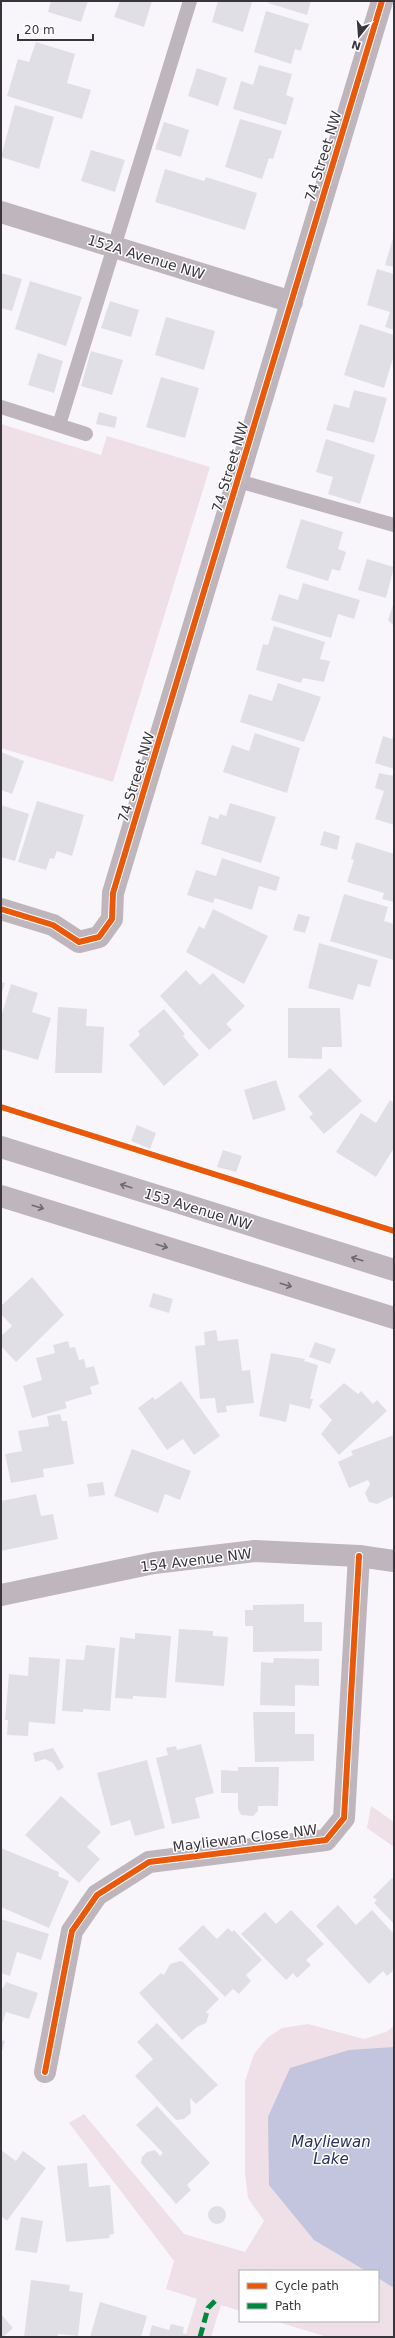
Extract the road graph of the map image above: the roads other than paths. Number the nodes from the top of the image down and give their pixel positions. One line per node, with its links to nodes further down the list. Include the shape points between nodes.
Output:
1 (190, 1): 4 (lane)
2 (382, 1): 5 (street, 74 Street NW)
3 (1, 212): 4 (street, 152A Avenue NW)
4 (114, 247): 5 (street, 152A Avenue NW); 7 (lane)
5 (292, 302): 9 (street, 74 Street NW)
6 (1, 407): 7 (lane)
7 (59, 425): 8 (lane)
8 (86, 434)
9 (238, 481): 10 (lane); 11 (street, 74 Street NW, via 113,894 112,919 99,937 79,942 53,925)
10 (394, 525)
11 (1, 909)
12 (1, 1147): 14 (street, 153 Avenue NW, one-way to 12)
13 (1, 1196): 15 (street, one-way to 15)
14 (394, 1270)
15 (394, 1318)
16 (359, 1556): 17 (street, 154 Avenue NW); 18 (street, 154 Avenue NW, via 255,1552 154,1564); 19 (street, Mayliewan Close NW, via 344,1818 326,1840 148,1862 97,1895 72,1931)
17 (394, 1561)
18 (1, 1595)
19 (46, 2072)

